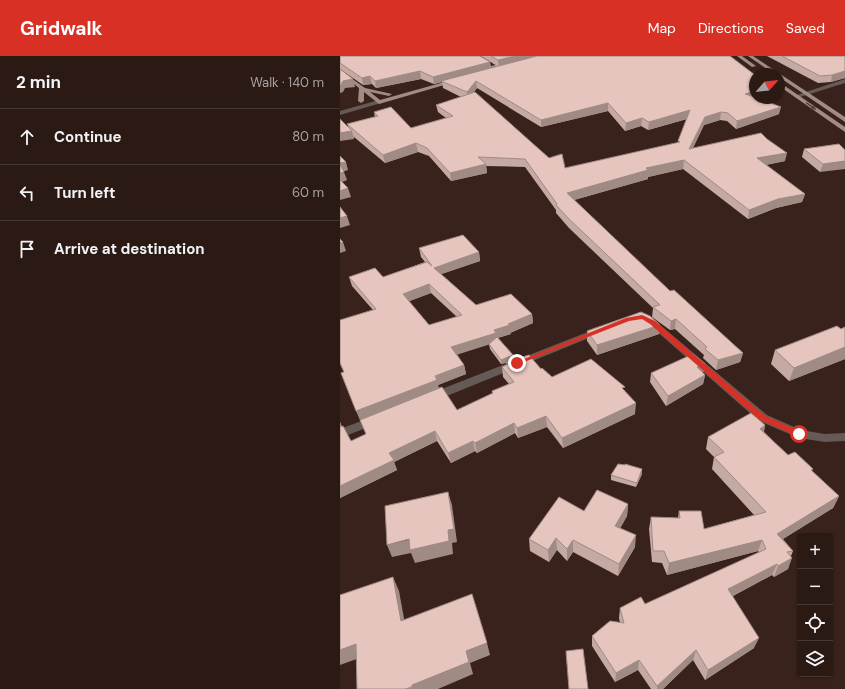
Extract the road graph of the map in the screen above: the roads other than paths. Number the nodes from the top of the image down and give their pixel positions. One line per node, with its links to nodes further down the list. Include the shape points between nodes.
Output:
1 (535, 56): 6 (main road)
2 (739, 56): 7 (main road)
3 (750, 56): 8 (main road)
4 (541, 59): 9 (main road)
5 (486, 63): 6 (street)
6 (492, 66): 9 (street); 11 (main road)
7 (755, 68)
8 (768, 68)
9 (498, 70): 13 (main road)
10 (340, 72): 18 (main road)
11 (470, 72)
12 (456, 76): 19 (main road)
13 (476, 76)
14 (461, 80): 22 (main road)
15 (785, 80): 20 (main road)
16 (845, 82): 20 (street)
17 (785, 88): 21 (main road)
18 (361, 89): 19 (main road); 22 (main road); 23 (main road)
19 (389, 94): 22 (main road)
20 (807, 94): 21 (street); 26 (main road)
21 (797, 96): 27 (main road, one-way to 27)
22 (376, 100): 23 (street); 25 (street)
23 (361, 101): 24 (street)
24 (340, 107)
25 (340, 113)
26 (845, 120)
27 (845, 130)
28 (639, 317): 33 (street, via 653,322 763,418 799,434 825,438)
29 (606, 328): 30 (street)
30 (421, 402)
31 (384, 417): 32 (street)
32 (340, 434)
33 (845, 437)

